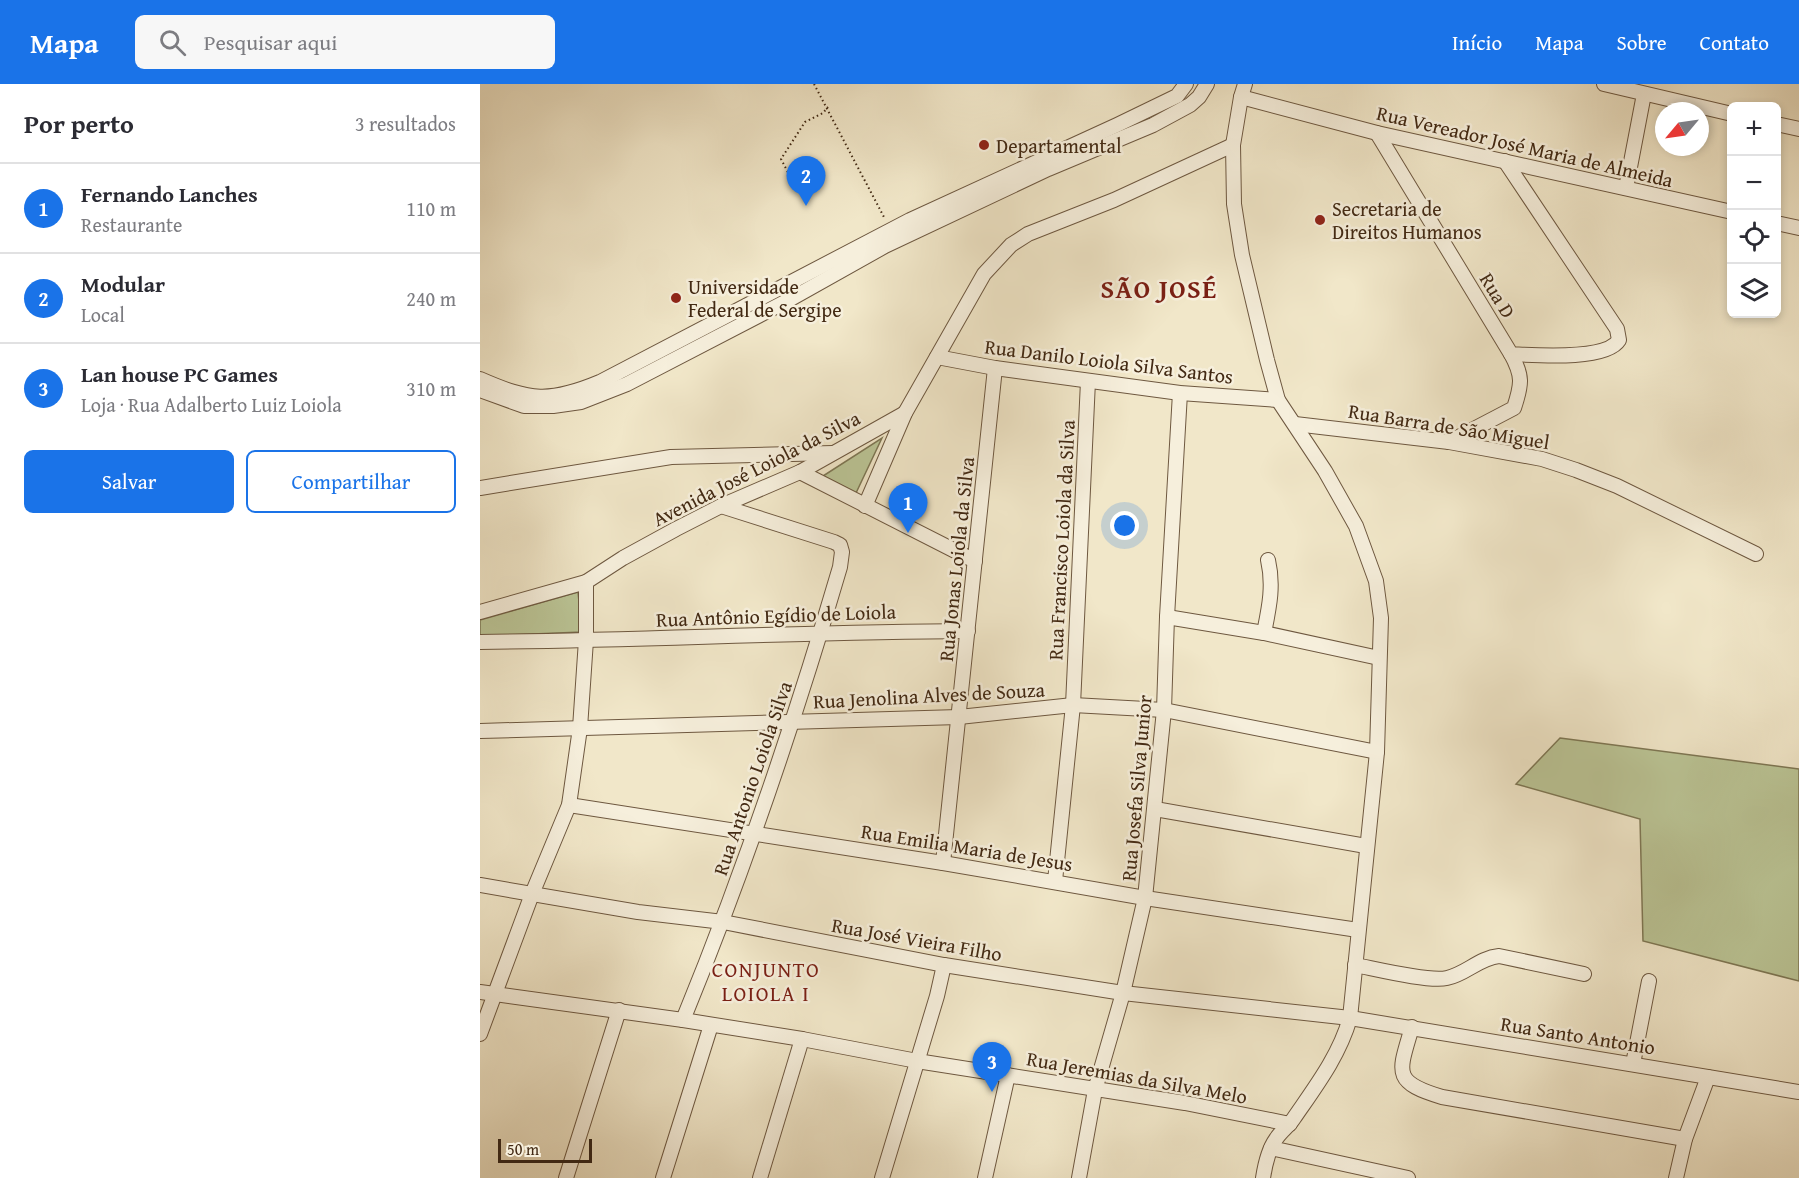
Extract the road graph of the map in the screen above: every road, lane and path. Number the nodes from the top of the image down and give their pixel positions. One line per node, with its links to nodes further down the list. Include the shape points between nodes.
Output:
1 (814, 84): 7 (path)
2 (1186, 84): 23 (street, via 1177,96 910,220 572,394 546,398 514,392)
3 (1207, 84): 25 (street, via 1190,105 1153,125 1048,169 885,246 627,384 581,402 553,406 524,405)
4 (1604, 84): 6 (street)
5 (1243, 90): 11 (street, Rua Vereador José Maria de Almeida); 12 (street)
6 (1644, 94): 8 (street); 15 (street)
7 (828, 107): 14 (path, via 805,122 781,159); 17 (path)
8 (1727, 113)
9 (1781, 125): 10 (street)
10 (1799, 129)
11 (1377, 133): 13 (street, Rua Vereador José Maria de Almeida); 20 (street, Rua D)
12 (1233, 145): 21 (street, via 1114,200 1028,234 1011,245 984,274); 27 (street, via 1234,204 1242,255)
13 (1505, 161): 15 (street, Rua Vereador José Maria de Almeida); 20 (street, via 1619,335 1617,344 1574,356)
14 (792, 180)
15 (1626, 188): 16 (street, Rua Vereador José Maria de Almeida)
16 (1727, 211)
17 (887, 223)
18 (1781, 224): 19 (street)
19 (1799, 228)
20 (1511, 354): 30 (street, Rua D, via 1522,381 1514,408)
21 (937, 357): 22 (street, Rua Danilo Loiola Silva Santos); 28 (street)
22 (995, 368): 24 (street, Rua Danilo Loiola Silva Santos); 38 (street, Rua Jonas Loiola da Silva)
23 (480, 379)
24 (1088, 381): 26 (street, Rua Danilo Loiola Silva Santos); 48 (street, Rua Francisco Loiola da Silva)
25 (480, 390)
26 (1180, 393): 27 (street, Rua Danilo Loiola Silva Santos); 41 (street, Rua Josefa Silva Junior)
27 (1278, 400): 29 (street)
28 (905, 413): 31 (street, Avenida José Loiola da Silva); 35 (street)
29 (1295, 423): 30 (street, Rua Barra de São Miguel); 47 (street, via 1356,526 1369,558 1381,618)
30 (1449, 442): 36 (street, Rua Barra de São Miguel, via 1542,459 1576,470)
31 (835, 453): 32 (street, Avenida José Loiola da Silva); 33 (street, via 671,457)
32 (800, 472): 34 (street, Avenida José Loiola da Silva); 35 (street)
33 (480, 488)
34 (721, 506): 39 (street, Avenida José Loiola da Silva); 43 (street, Rua Antonio Loiola Silva, via 840,545 840,567)
35 (865, 506): 38 (street)
36 (1756, 554)
37 (1268, 560): 44 (street, via 1271,598)
38 (975, 561): 42 (street, Rua Jonas Loiola da Silva)
39 (586, 582): 40 (street, Avenida José Loiola da Silva); 45 (street)
40 (480, 612)
41 (1167, 617): 44 (street); 49 (street, Rua Josefa Silva Junior)
42 (968, 631): 43 (street, Rua Antônio Egídio de Loiola); 50 (street, Rua Jonas Loiola da Silva)
43 (821, 632): 45 (street, Rua Antônio Egídio de Loiola); 51 (street, Rua Antonio Loiola Silva)
44 (1264, 633): 47 (street)
45 (586, 640): 46 (street, Rua Antônio Egídio de Loiola); 52 (street)
46 (480, 642)
47 (1379, 658): 54 (street)
48 (1073, 705): 49 (street, Rua Jenolina Alves de Souza); 50 (street, Rua Jenolina Alves de Souza); 60 (street, Rua Francisco Loiola da Silva)
49 (1164, 710): 54 (street, Rua Jenolina Alves de Souza); 56 (street, Rua Josefa Silva Junior)
50 (958, 717): 51 (street, Rua Jenolina Alves de Souza); 59 (street, Rua Jonas Loiola da Silva)
51 (793, 722): 52 (street, Rua Jenolina Alves de Souza); 57 (street, Rua Antonio Loiola Silva)
52 (580, 728): 53 (street, Rua Jenolina Alves de Souza); 55 (street)
53 (480, 731)
54 (1377, 752): 58 (street)
55 (569, 805): 57 (street, Rua Emilia Maria de Jesus); 62 (street)
56 (1155, 809): 58 (street); 63 (street, Rua Josefa Silva Junior)
57 (753, 833): 59 (street, Rua Emilia Maria de Jesus); 64 (street, Rua Antonio Loiola Silva)
58 (1366, 846): 65 (street)
59 (944, 863): 60 (street, Rua Emilia Maria de Jesus)
60 (1055, 881): 63 (street, Rua Emilia Maria de Jesus)
61 (480, 885): 62 (street, Rua José Vieira Filho)
62 (532, 894): 64 (street, Rua José Vieira Filho); 72 (street)
63 (1145, 898): 65 (street, Rua Emilia Maria de Jesus); 71 (street, Rua Josefa Silva Junior)
64 (723, 922): 66 (street, Rua José Vieira Filho); 75 (street, Rua Antonio Loiola Silva)
65 (1358, 930): 67 (street)
66 (944, 965): 71 (street, Rua José Vieira Filho); 80 (street)
67 (1354, 965): 68 (street, via 1437,980 1498,956); 74 (street)
68 (1584, 974)
69 (1649, 981): 81 (street)
70 (480, 992): 72 (street, Rua Jeremias da Silva Melo)
71 (1123, 993): 74 (street, Rua José Vieira Filho); 84 (street, Rua Josefa Silva Junior)
72 (495, 994): 73 (street, Rua Jeremias da Silva Melo); 78 (street)
73 (619, 1010): 75 (street, Rua Jeremias da Silva Melo); 90 (street)
74 (1350, 1018): 77 (street, Rua Santo Antonio); 86 (street, via 1328,1069)
75 (683, 1020): 76 (street, Rua Jeremias da Silva Melo)
76 (711, 1025): 79 (street, Rua Jeremias da Silva Melo); 91 (street)
77 (1412, 1028): 81 (street, Rua Santo Antonio); 87 (street, via 1401,1065 1407,1082 1417,1088 1443,1097)
78 (480, 1034)
79 (802, 1039): 80 (street, Rua Jeremias da Silva Melo); 92 (street)
80 (917, 1061): 82 (street, Rua Jeremias da Silva Melo); 93 (street)
81 (1632, 1064): 83 (street, Rua Santo Antonio)
82 (1008, 1075): 84 (street, Rua Jeremias da Silva Melo); 94 (street)
83 (1708, 1077): 85 (street, Rua Santo Antonio); 87 (street)
84 (1095, 1090): 86 (street, Rua Jeremias da Silva Melo); 95 (street, Rua Josefa Silva Junior)
85 (1799, 1092)
86 (1290, 1124): 88 (street)
87 (1685, 1139): 98 (street)
88 (1270, 1148): 89 (street); 96 (street)
89 (1361, 1173): 97 (street)
90 (566, 1178)
91 (663, 1178)
92 (760, 1178)
93 (882, 1178)
94 (985, 1178)
95 (1079, 1178)
96 (1263, 1178)
97 (1408, 1178)
98 (1676, 1178)

